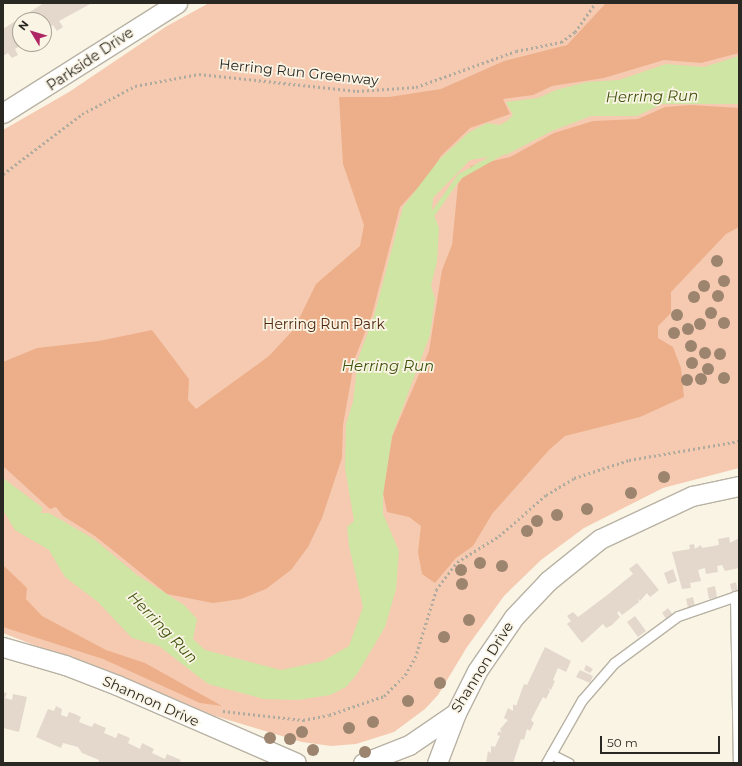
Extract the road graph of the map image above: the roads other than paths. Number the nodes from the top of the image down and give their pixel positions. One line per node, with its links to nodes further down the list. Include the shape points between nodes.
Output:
1 (177, 3): 2 (street, Parkside Drive)
2 (3, 114)
3 (739, 486): 6 (street, Shannon Drive, via 692,496 628,523 571,562 514,617 478,671)
4 (737, 596): 7 (lane, via 678,616 614,663 582,700); 13 (lane)
5 (3, 647): 8 (street, Shannon Drive, via 65,665)
6 (456, 713): 9 (street, Shannon Drive, via 409,745); 10 (street)
7 (550, 754): 11 (lane); 12 (lane)
8 (296, 763)
9 (364, 763)
10 (437, 763)
11 (546, 763)
12 (569, 763)
13 (738, 763)

